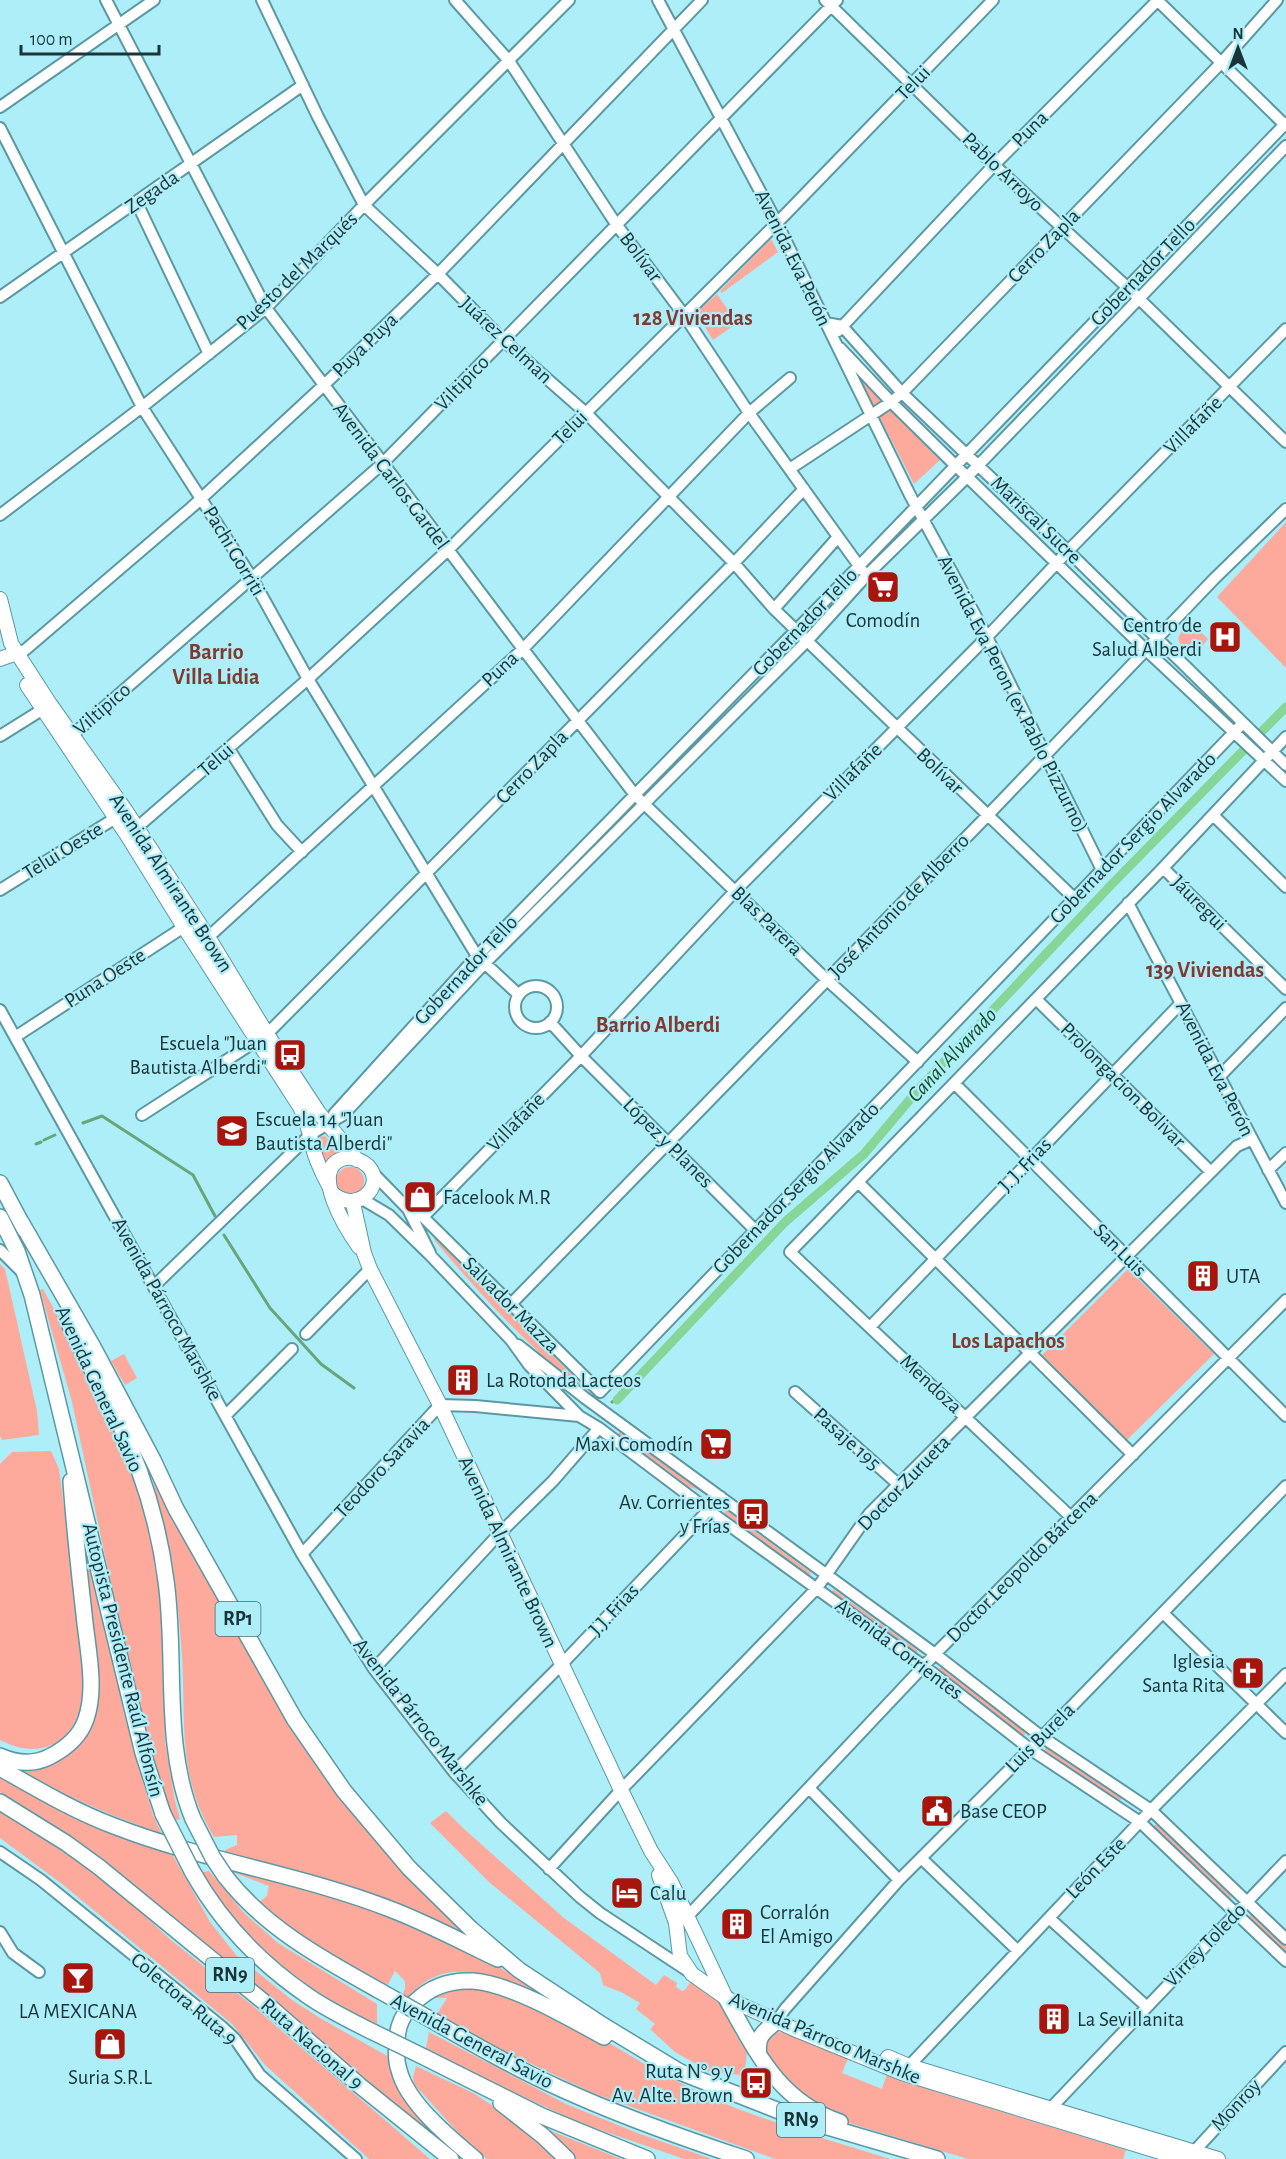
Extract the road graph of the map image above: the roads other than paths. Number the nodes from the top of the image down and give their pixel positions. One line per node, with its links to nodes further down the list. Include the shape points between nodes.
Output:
1 (106, 0): 12 (street, Avenida Carlos Gardel)
2 (154, 0): 12 (street)
3 (262, 0): 16 (street, Juárez Celman)
4 (455, 0): 14 (street, Bolívar)
5 (569, 0): 14 (street, Puesto del Marqués)
6 (658, 0): 13 (street, Avenida Eva Perón)
7 (702, 0): 13 (street, Puya Puya)
8 (993, 0): 17 (street, Telui)
9 (1157, 0): 15 (street); 25 (street, Puna)
10 (1277, 0): 15 (street, Cerro Zapla)
11 (831, 2): 17 (street, Pablo Arroyo); 19 (street, Viltipico)
12 (118, 23): 18 (street); 24 (street, Avenida Carlos Gardel)
13 (674, 28): 19 (street, Avenida Eva Perón); 22 (street, Puya Puya)
14 (509, 62): 22 (street, Bolívar); 27 (street, Puesto del Marqués)
15 (1221, 63): 20 (street); 30 (street, Cerro Zapla)
16 (303, 85): 24 (street, Zegada); 27 (street, Juárez Celman)
17 (912, 85): 25 (street, Pablo Arroyo); 28 (street, Telui)
18 (0, 107)
19 (722, 120): 28 (street, Avenida Eva Perón); 29 (street, Viltipico)
20 (1286, 124): 33 (street, Gobernador Tello)
21 (0, 128): 31 (street, Pachi Gorriti)
22 (563, 142): 29 (street, Bolívar); 32 (street, Puya Puya)
23 (1286, 146): 35 (street, Gobernador Tello)
24 (192, 164): 26 (street, Zegada); 36 (street, Avenida Carlos Gardel)
25 (994, 165): 30 (street, Pablo Arroyo); 39 (street, Puna)
26 (136, 203): 31 (street, Zegada); 43 (street)
27 (364, 205): 32 (street, Juárez Celman); 36 (street, Puesto del Marqués)
28 (777, 223): 37 (street, Telui); 38 (street, Avenida Eva Perón)
29 (616, 224): 37 (street, Bolívar); 42 (street, Viltipico)
30 (1062, 228): 33 (street, Pablo Arroyo); 47 (street, Cerro Zapla)
31 (65, 254): 34 (street, Zegada); 49 (street, Pachi Gorriti)
32 (438, 274): 42 (street, Juárez Celman); 45 (street, Puya Puya)
33 (1128, 288): 35 (street, Pablo Arroyo); 54 (street, Gobernador Tello)
34 (0, 297)
35 (1139, 299): 46 (street, Pablo Arroyo); 56 (street, Gobernador Tello)
36 (266, 308): 43 (street, Puesto del Marqués); 45 (street, Avenida Carlos Gardel)
37 (684, 315): 50 (street, Telui); 51 (street, Bolívar)
38 (826, 323): 39 (street); 41 (street, Avenida Eva Perón)
39 (842, 326): 41 (street, Puna); 47 (street, Mariscal Sucre)
40 (1286, 329): 46 (street, Villafañe)
41 (832, 339): 48 (street, Mariscal Sucre); 52 (street, Avenida Eva Perón)
42 (503, 340): 50 (street, Juárez Celman); 55 (street, Viltipico)
43 (209, 354): 49 (street, Puesto del Marqués)
44 (790, 378): 51 (street, Puna)
45 (323, 386): 55 (street, Avenida Carlos Gardel); 61 (street, Puya Puya)
46 (1230, 388): 53 (street, Pablo Arroyo); 69 (street, Villafañe)
47 (902, 393): 48 (street, Cerro Zapla); 54 (street, Mariscal Sucre)
48 (891, 402): 52 (street, Cerro Zapla); 57 (street, Mariscal Sucre)
49 (142, 407): 61 (street, Pachi Gorriti); 65 (street, Puesto del Marqués)
50 (585, 413): 62 (street, Juárez Celman); 68 (street, Telui)
51 (749, 413): 58 (street, Bolívar); 62 (street, Puna)
52 (870, 414): 58 (street, Cerro Zapla); 63 (street, Avenida Eva Perón)
53 (1286, 442)
54 (968, 454): 56 (street, Mariscal Sucre); 57 (street, Gobernador Tello)
55 (382, 464): 68 (street, Avenida Carlos Gardel); 74 (street, Viltipico)
56 (978, 465): 59 (street, Gobernador Tello); 69 (street, Mariscal Sucre)
57 (956, 466): 59 (street, Mariscal Sucre); 63 (street, Gobernador Tello)
58 (791, 468): 60 (street, Bolívar)
59 (968, 476): 66 (street, Gobernador Tello); 71 (street, Mariscal Sucre)
60 (804, 489): 67 (street, Bolívar); 70 (street, Cerro Zapla)
61 (202, 497): 74 (street, Pachi Gorriti); 84 (street, Puya Puya, via 25,650)
62 (669, 497): 70 (street, Juárez Celman); 82 (street, Puna)
63 (916, 507): 66 (street, Avenida Eva Perón); 72 (street, Gobernador Tello)
64 (1286, 509): 80 (street, José Antonio de Alberro)
65 (0, 515)
66 (923, 518): 73 (street, Gobernador Tello); 79 (street, Avenida Eva Peron (ex Pablo Pizzurno))
67 (838, 537): 72 (street, Bolívar); 76 (street)
68 (448, 550): 82 (street, Avenida Carlos Gardel); 85 (street, Telui)
69 (1068, 550): 71 (street, Villafañe); 80 (street, Mariscal Sucre)
70 (734, 563): 76 (street, Juárez Celman); 87 (street, Cerro Zapla)
71 (1057, 563): 79 (street, Villafañe); 83 (street, Mariscal Sucre)
72 (859, 566): 73 (street, Bolívar); 77 (street, Gobernador Tello)
73 (867, 575): 81 (street, Gobernador Tello)
74 (252, 578): 85 (street, Pachi Gorriti); 92 (street, Viltipico)
75 (0, 599): 84 (main road, Avenida Almirante Brown, via 11,643)
76 (774, 609): 77 (street, Juárez Celman)
77 (797, 630): 81 (street, Juárez Celman); 99 (street, Gobernador Tello)
78 (0, 636): 84 (main road, Avenida Almirante Brown)
79 (987, 638): 88 (street, Villafañe); 94 (street, Avenida Eva Peron (ex Pablo Pizzurno))
80 (1158, 638): 83 (street, José Antonio de Alberro); 89 (street, Mariscal Sucre)
81 (808, 640): 88 (street, Bolívar); 99 (street, Gobernador Tello)
82 (523, 649): 87 (street, Avenida Carlos Gardel); 98 (street, Puna)
83 (1146, 650): 89 (street, Mariscal Sucre); 94 (street, José Antonio de Alberro)
84 (8, 656): 86 (main road, Avenida Almirante Brown)
85 (308, 679): 93 (street, Telui); 98 (street, Pachi Gorriti)
86 (46, 707): 90 (street); 92 (main road, Avenida Almirante Brown)
87 (578, 720): 99 (street, Avenida Carlos Gardel); 107 (street, Cerro Zapla)
88 (896, 728): 102 (street, Bolívar); 110 (street, Villafañe)
89 (1239, 728): 95 (street); 106 (street, Gobernador Sergio Alvarado)
90 (0, 736)
91 (1286, 737): 95 (street, Gobernador Sergio Alvarado)
92 (68, 739): 100 (main road, Avenida Almirante Brown)
93 (229, 749): 103 (street, Telui); 104 (street, via 277,825)
94 (1044, 755): 102 (street, José Antonio de Alberro); 106 (street, Avenida Eva Peron (ex Pablo Pizzurno))
95 (1268, 756): 96 (street); 97 (street); 101 (street, Gobernador Sergio Alvarado)
96 (1286, 765)
97 (1286, 781)
98 (374, 786): 104 (street, Puna); 107 (street, Pachi Gorriti)
99 (639, 799): 110 (street, Blas Parera); 117 (street, Gobernador Tello)
100 (121, 815): 103 (main road, Avenida Almirante Brown); 109 (street, Telui Oeste)
101 (1213, 815): 105 (street, Gobernador Sergio Alvarado); 108 (street)
102 (987, 816): 111 (street, Bolívar); 118 (street, José Antonio de Alberro)
103 (132, 832): 113 (main road, Avenida Almirante Brown); 114 (main road, Avenida Almirante Brown)
104 (302, 852): 115 (street, Puna)
105 (1163, 868): 112 (street, Gobernador Sergio Alvarado); 119 (street, Jáuregui)
106 (1102, 870): 111 (street, Gobernador Sergio Alvarado)
107 (427, 874): 117 (street, Pachi Gorriti); 127 (street, Cerro Zapla)
108 (1286, 887)
109 (0, 890)
110 (736, 890): 118 (street, Blas Parera); 128 (street, Villafañe)
111 (1074, 899): 129 (street, Gobernador Sergio Alvarado)
112 (1128, 903): 121 (street, Gobernador Sergio Alvarado); 122 (street, Avenida Eva Perón)
113 (196, 919): 114 (street, Puna Oeste); 115 (main road, Avenida Almirante Brown)
114 (184, 927): 116 (main road, Avenida Almirante Brown); 126 (street, Puna Oeste)
115 (208, 937): 116 (street, Puna); 127 (main road, Avenida Almirante Brown)
116 (196, 947): 127 (main road, Avenida Almirante Brown)
117 (481, 960): 120 (street, Pachi Gorriti); 134 (street, Gobernador Tello, via 343,1115)
118 (827, 980): 129 (street, Blas Parera); 137 (street, José Antonio de Alberro)
119 (1286, 989)
120 (519, 995): 125 (street, via 514,1008 520,1021 532,1028); 125 (street, via 538,986 550,992 556,1011)
121 (1036, 999): 130 (street, Prolongacion Bolivar); 132 (street, Gobernador Sergio Alvarado)
122 (1181, 1004): 130 (street, J. J. Frias); 131 (street, Avenida Eva Perón)
123 (1286, 1008): 131 (street)
124 (0, 1010): 126 (street, Avenida Párroco Marshke)
125 (550, 1022): 128 (street, López y Planes)
126 (15, 1037): 162 (street, Avenida Párroco Marshke)
127 (262, 1038): 133 (street, Cerro Zapla); 134 (main road, Avenida Almirante Brown); 135 (main road, Avenida Almirante Brown)
128 (581, 1056): 137 (street, López y Planes); 151 (street, Villafañe)
129 (918, 1062): 153 (street, Gobernador Sergio Alvarado)
130 (1113, 1074): 140 (street, J. J. Frias); 143 (street, Prolongacion Bolivar)
131 (1219, 1077): 136 (street, Avenida Eva Perón)
132 (954, 1083): 140 (street, San Luis); 145 (street, Gobernador Sergio Alvarado)
133 (142, 1115)
134 (327, 1123): 135 (street, Gobernador Tello); 139 (main road, Avenida Almirante Brown)
135 (311, 1134): 146 (main road, Avenida Almirante Brown); 162 (street, Gobernador Tello)
136 (1251, 1140): 142 (street, Avenida Eva Perón); 143 (street, Doctor Zurueta, via 1237,1146)
137 (668, 1143): 153 (street, López y Planes); 164 (street, José Antonio de Alberro)
138 (1286, 1153): 142 (street)
139 (357, 1160): 141 (main road); 146 (main road, via 338,1161 330,1172)
140 (1030, 1160): 158 (street, San Luis); 159 (street, J. J. Frias)
141 (371, 1170): 147 (main road, via 373,1184); 149 (street, Avenida Corrientes)
142 (1268, 1170): 148 (street, Avenida Eva Perón)
143 (1211, 1172): 158 (street, Doctor Zurueta)
144 (0, 1183): 152 (highway, Avenida General Savio / RP1)
145 (860, 1183): 155 (street, Gobernador Sergio Alvarado); 159 (street)
146 (330, 1189): 147 (main road, via 342,1201); 156 (main road, Avenida Almirante Brown, via 343,1221)
147 (358, 1201): 156 (main road); 157 (street, Avenida Corrientes, via 389,1215)
148 (1286, 1203)
149 (408, 1209): 151 (street, Salvador Mazza); 157 (street, Avenida Corrientes)
150 (0, 1217): 161 (highway, Avenida General Savio)
151 (423, 1217): 164 (street, Salvador Mazza)
152 (21, 1222): 225 (highway, RP1, via 98,1357 176,1509 314,1749 367,1821 409,1868); 245 (highway, Avenida General Savio / RP1, bridge, via 117,1418 149,1503 169,1605 178,1763 194,1818 225,1876 249,1905 321,1958 490,2054 558,2087)
153 (756, 1231): 171 (street, Gobernador Sergio Alvarado)
154 (0, 1250): 161 (street)
155 (790, 1252): 165 (street, Mendoza)
156 (364, 1253): 160 (main road, Avenida Almirante Brown)
157 (431, 1256): 167 (street, Avenida Corrientes)
158 (1127, 1257): 169 (street, Doctor Zurueta); 170 (street, San Luis)
159 (936, 1258): 165 (street, J. J. Frias); 169 (street)
160 (370, 1269): 166 (street); 173 (main road, Avenida Almirante Brown)
161 (27, 1278): 180 (highway, Avenida General Savio)
162 (154, 1286): 175 (street, Avenida Párroco Marshke)
163 (1286, 1300): 170 (street, Doctor Leopoldo Bárcena)
164 (511, 1304): 171 (street, Salvador Mazza)
165 (870, 1327): 178 (street, Mendoza)
166 (306, 1334)
167 (511, 1340): 174 (street, Avenida Corrientes); 176 (street, Avenida Corrientes, via 529,1365)
168 (292, 1349): 175 (street)
169 (1031, 1353): 178 (street, Doctor Zurueta); 181 (street)
170 (1228, 1358): 177 (street, San Luis); 181 (street, Doctor Leopoldo Bárcena)
171 (600, 1392): 174 (street)
172 (795, 1392): 182 (street, Pasaje 195)
173 (440, 1405): 176 (street, Teodoro Saravia); 187 (main road, Avenida Almirante Brown); 188 (street, Teodoro Saravia)
174 (598, 1408): 184 (street, Avenida Corrientes)
175 (226, 1415): 188 (street, Avenida Párroco Marshke)
176 (579, 1416): 179 (street, Avenida Corrientes)
177 (1286, 1416)
178 (966, 1418): 182 (street, Doctor Zurueta); 186 (street, Mendoza)
179 (599, 1428): 185 (street, Avenida Corrientes); 187 (street)
180 (68, 1440): 201 (highway, via 89,1662 88,1714 78,1735 43,1760 25,1762); 235 (highway, Autopista Presidente Raúl Alfonsín, bridge, via 143,1753 163,1814 192,1871 227,1923 262,1960 308,1997)
181 (1133, 1455): 186 (street, Doctor Leopoldo Bárcena)
182 (899, 1485): 189 (street, Doctor Zurueta, via 869,1514)
183 (1286, 1486): 191 (street, Luis Burela)
184 (721, 1497): 185 (street, J.J. Frias); 189 (street, Avenida Corrientes)
185 (708, 1510): 190 (street, Avenida Corrientes); 193 (street, J.J. Frias)
186 (1071, 1517): 192 (street, Doctor Leopoldo Bárcena)
187 (499, 1534): 193 (main road, Avenida Almirante Brown); 195 (street)
188 (303, 1554): 195 (street, Avenida Párroco Marshke)
189 (827, 1576): 190 (street, Doctor Zurueta); 192 (street, Avenida Corrientes)
190 (817, 1588): 194 (street, Avenida Corrientes); 205 (street, Doctor Zurueta)
191 (1163, 1614): 197 (street); 199 (street, Luis Burela)
192 (935, 1654): 194 (street, Doctor Leopoldo Bárcena); 199 (street, Avenida Corrientes)
193 (561, 1665): 203 (street, J.J. Frias); 205 (main road, Avenida Almirante Brown)
194 (925, 1667): 200 (street, Avenida Corrientes); 204 (street, Doctor Leopoldo Bárcena)
195 (374, 1669): 203 (street, Avenida Párroco Marshke)
196 (1286, 1674): 197 (street, León Este)
197 (1257, 1704): 198 (street); 207 (street, León Este)
198 (1286, 1733)
199 (1042, 1737): 200 (street, Luis Burela); 207 (street, Avenida Corrientes)
200 (1030, 1749): 208 (street, Avenida Corrientes); 211 (street, Luis Burela)
201 (0, 1756)
202 (0, 1768): 225 (highway, RN9, via 113,1826 391,1909)
203 (454, 1772): 213 (street, Avenida Párroco Marshke)
204 (809, 1788): 214 (street); 217 (street, Doctor Leopoldo Bárcena)
205 (621, 1790): 209 (main road, Avenida Almirante Brown); 213 (street, Doctor Zurueta)
206 (0, 1802): 234 (highway, Ruta Nacional 9 / RN9, via 99,1867)
207 (1151, 1810): 208 (street, León Este); 215 (street, Avenida Corrientes)
208 (1140, 1822): 216 (street, Avenida Corrientes); 218 (street, León Este)
209 (651, 1851): 217 (main road); 224 (main road, via 676,1923 680,1956)
210 (0, 1852): 239 (street, Colectora Ruta 9, via 41,1880 229,2033 260,2075)
211 (921, 1858): 214 (street, Luis Burela); 222 (street)
212 (1286, 1861): 215 (street, Virrey Toledo)
213 (549, 1869): 224 (street, Avenida Párroco Marshke, via 600,1913)
214 (899, 1880): 229 (street, Luis Burela)
215 (1246, 1901): 216 (street, Virrey Toledo); 220 (street, Avenida Corrientes)
216 (1235, 1913): 223 (street, Avenida Corrientes); 228 (street, Virrey Toledo)
217 (687, 1917): 221 (main road)
218 (1049, 1918): 222 (street, León Este); 228 (street)
219 (0, 1932): 226 (street, via 14,1953)
220 (1286, 1939)
221 (701, 1945): 224 (main road, via 702,1955); 227 (main road)
222 (1018, 1951): 232 (street, León Este)
223 (1286, 1961)
224 (689, 1968): 227 (main road, Avenida Párroco Marshke)
225 (519, 1970): 233 (highway, RN9)
226 (39, 1972)
227 (723, 1993): 229 (main road, Avenida Párroco Marshke); 231 (highway)
228 (1146, 2006): 236 (street, Virrey Toledo)
229 (779, 2018): 231 (highway, via 759,2040); 232 (main road, Avenida Párroco Marshke); 237 (main road, Avenida Párroco Marshke, via 902,2073)
230 (1286, 2052): 237 (street, Monroy)
231 (760, 2058): 238 (highway, via 800,2103 828,2118)
232 (909, 2066): 236 (main road, Avenida Párroco Marshke)
233 (680, 2072): 238 (highway, RN9, via 797,2118); 242 (highway, via 499,1987 468,1981 437,1986 401,2019 397,2036 399,2070 419,2104)
234 (359, 2085): 240 (highway, via 402,2130); 241 (highway, Ruta Nacional 9 / RN9)
235 (477, 2085): 243 (highway); 244 (highway, Avenida General Savio)
236 (1050, 2109): 237 (main road, Avenida Párroco Marshke)
237 (1188, 2156): 246 (main road, Avenida Párroco Marshke)
238 (932, 2157)
239 (356, 2159)
240 (440, 2159)
241 (451, 2159)
242 (475, 2159)
243 (567, 2159)
244 (648, 2159)
245 (746, 2159)
246 (1218, 2159)

